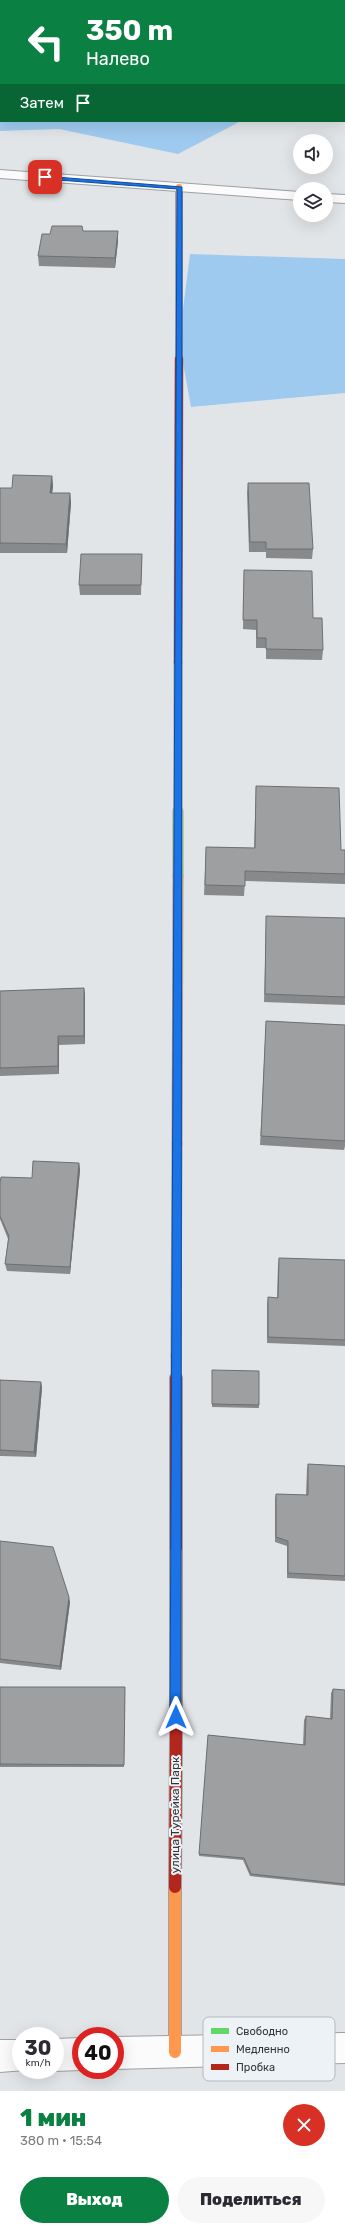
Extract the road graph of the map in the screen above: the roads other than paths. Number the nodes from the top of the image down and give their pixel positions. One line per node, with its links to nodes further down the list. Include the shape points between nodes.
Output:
1 (0, 174): 2 (street)
2 (180, 187): 3 (street); 9 (street, улица Турейка Парк)
3 (293, 195)
4 (333, 198): 5 (street)
5 (345, 199)
6 (335, 2048): 7 (street)
7 (345, 2048)
8 (203, 2051): 9 (street)
9 (175, 2052): 10 (street)
10 (124, 2053)
11 (0, 2056): 12 (street)
12 (12, 2056)

